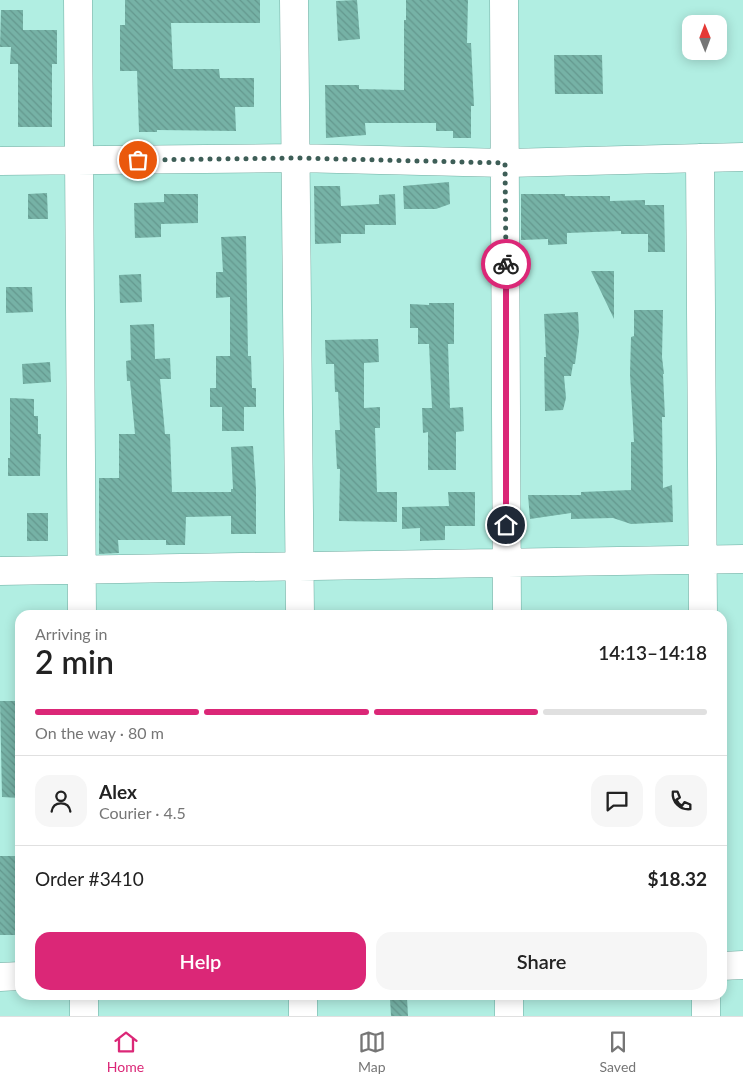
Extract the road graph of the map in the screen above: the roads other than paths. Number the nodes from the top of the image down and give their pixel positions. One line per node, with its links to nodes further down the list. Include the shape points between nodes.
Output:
1 (78, 0): 7 (street)
2 (294, 0): 5 (street)
3 (504, 0): 9 (street)
4 (743, 157): 6 (street)
5 (296, 158): 7 (street); 9 (street); 13 (street)
6 (700, 158): 9 (street); 11 (street)
7 (79, 160): 8 (street); 14 (street)
8 (0, 161)
9 (505, 163): 12 (street)
10 (743, 559): 11 (street)
11 (703, 560): 12 (street); 19 (street)
12 (507, 563): 13 (street); 18 (street)
13 (300, 566): 14 (street); 17 (street)
14 (82, 570): 15 (street); 16 (street)
15 (0, 571)
16 (82, 610)
17 (300, 610)
18 (507, 610)
19 (703, 610)
20 (743, 965): 21 (street)
21 (727, 966)
22 (15, 976): 23 (street)
23 (0, 977)
24 (84, 1000): 28 (street)
25 (304, 1000): 29 (street)
26 (509, 1000): 30 (street)
27 (706, 1000): 31 (street)
28 (84, 1016)
29 (303, 1016)
30 (509, 1016)
31 (706, 1016)

